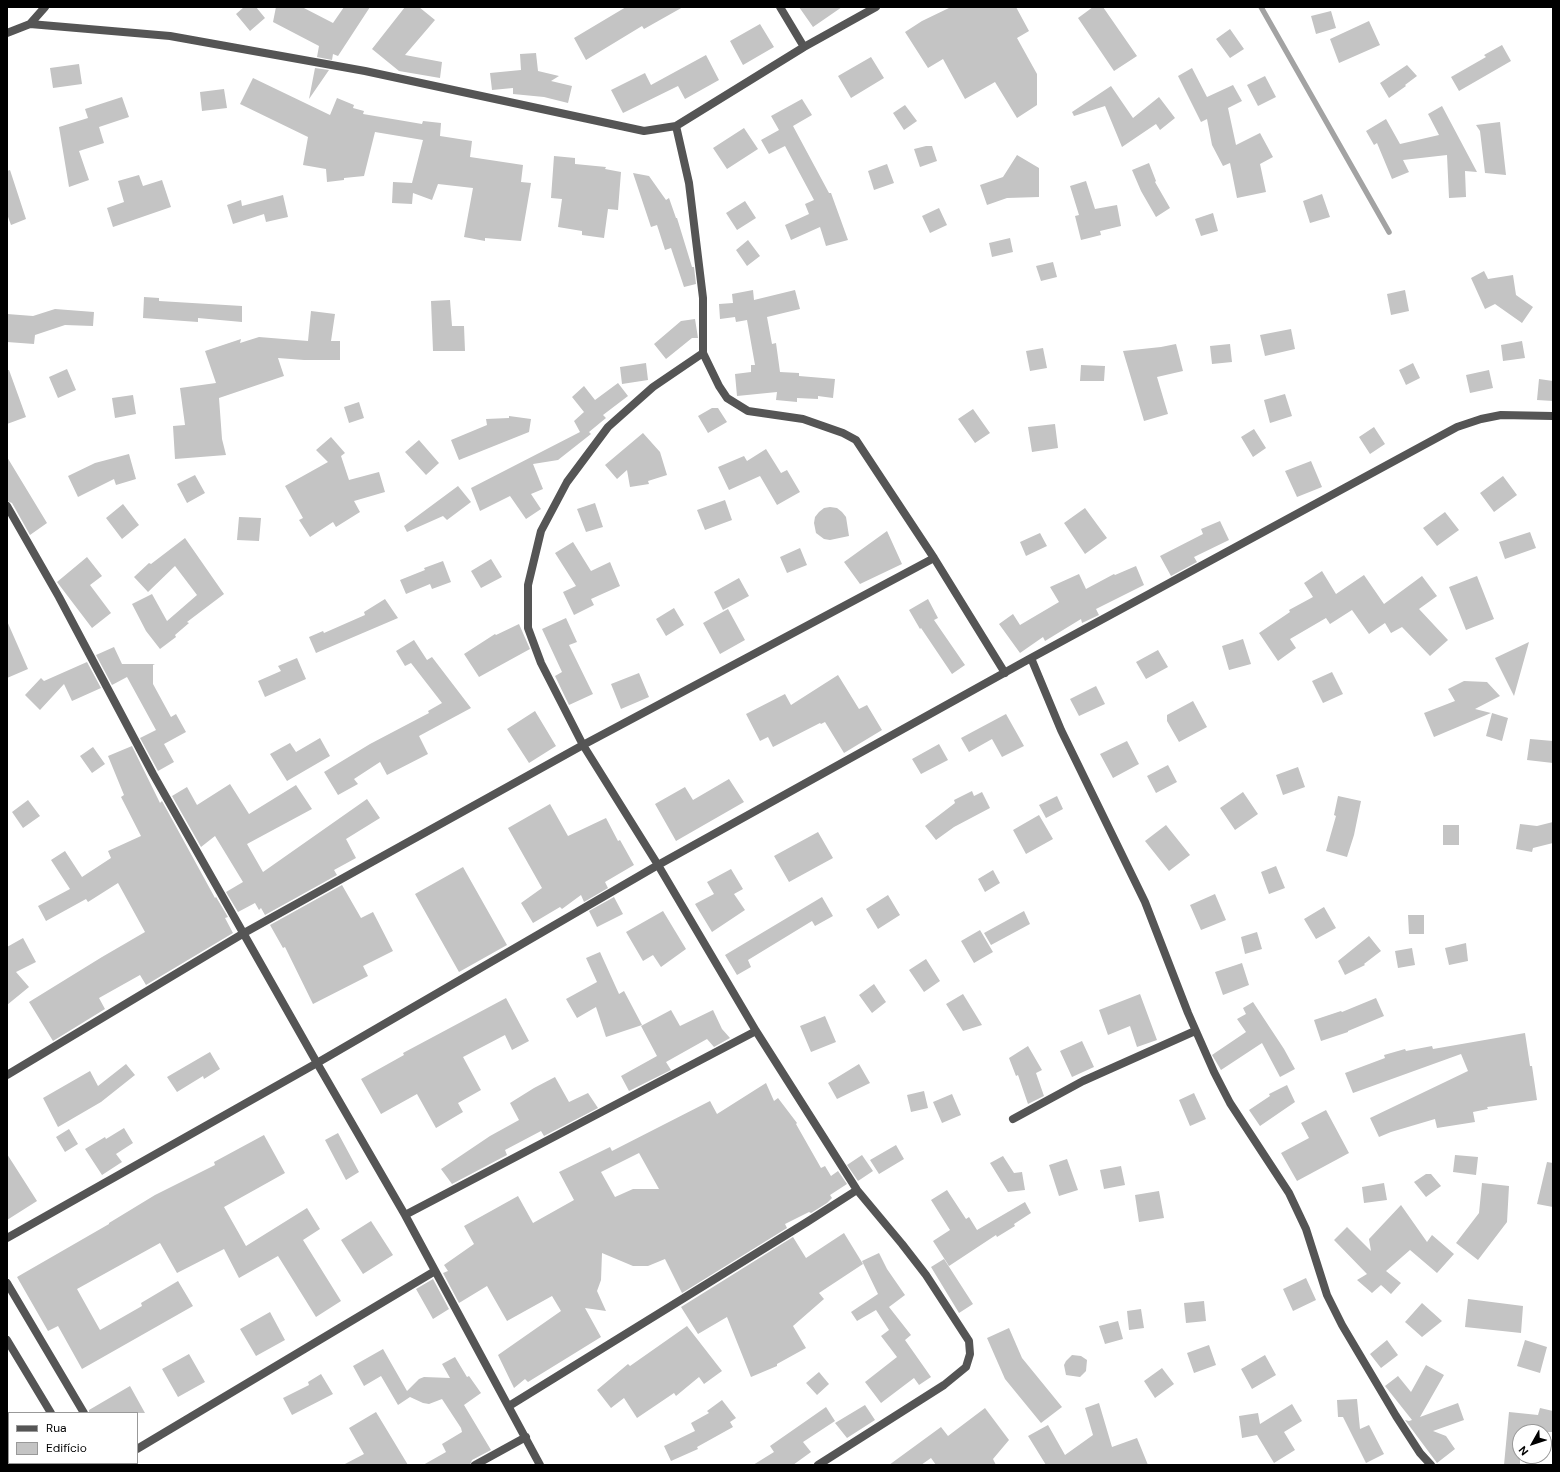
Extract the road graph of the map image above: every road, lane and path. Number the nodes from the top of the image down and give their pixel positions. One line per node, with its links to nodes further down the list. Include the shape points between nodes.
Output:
1 (45, 7): 4 (street)
2 (780, 7): 6 (street)
3 (876, 7): 6 (street)
4 (30, 24): 5 (street); 7 (street, via 170,36 365,71 644,131)
5 (7, 33)
6 (804, 47): 7 (street)
7 (676, 126): 8 (street, via 689,183 703,298)
8 (703, 353): 11 (street, via 727,398 748,411 803,419 856,440); 14 (street, via 653,387 608,426 567,482 540,531 528,585 528,628 541,664)
9 (1553, 416): 12 (street, via 1500,415 1456,427)
10 (7, 506): 16 (street, via 59,597 153,774)
11 (934, 558): 13 (street); 14 (street)
12 (1031, 658): 13 (street); 18 (street, via 1061,730 1145,902)
13 (1005, 673): 15 (street)
14 (583, 745): 15 (street); 16 (street)
15 (658, 865): 17 (street); 19 (street)
16 (244, 933): 19 (street); 20 (street)
17 (756, 1031): 22 (street); 23 (street)
18 (1195, 1031): 21 (street, via 1083,1081); 36 (street, via 1230,1103 1289,1193 1306,1229 1327,1295 1342,1325 1396,1416)
19 (317, 1063): 23 (street); 24 (street)
20 (7, 1074)
21 (1013, 1119)
22 (857, 1190): 28 (street); 35 (street, via 926,1275 969,1341 970,1354 966,1367 944,1385)
23 (405, 1215): 25 (street)
24 (7, 1238)
25 (436, 1271): 28 (street); 32 (street)
26 (7, 1283): 30 (street)
27 (7, 1340): 29 (street)
28 (509, 1406): 31 (street)
29 (50, 1412)
30 (83, 1412)
31 (526, 1437): 33 (street); 34 (street)
32 (138, 1448)
33 (475, 1465)
34 (540, 1465)
35 (818, 1465)
36 (1431, 1465)

